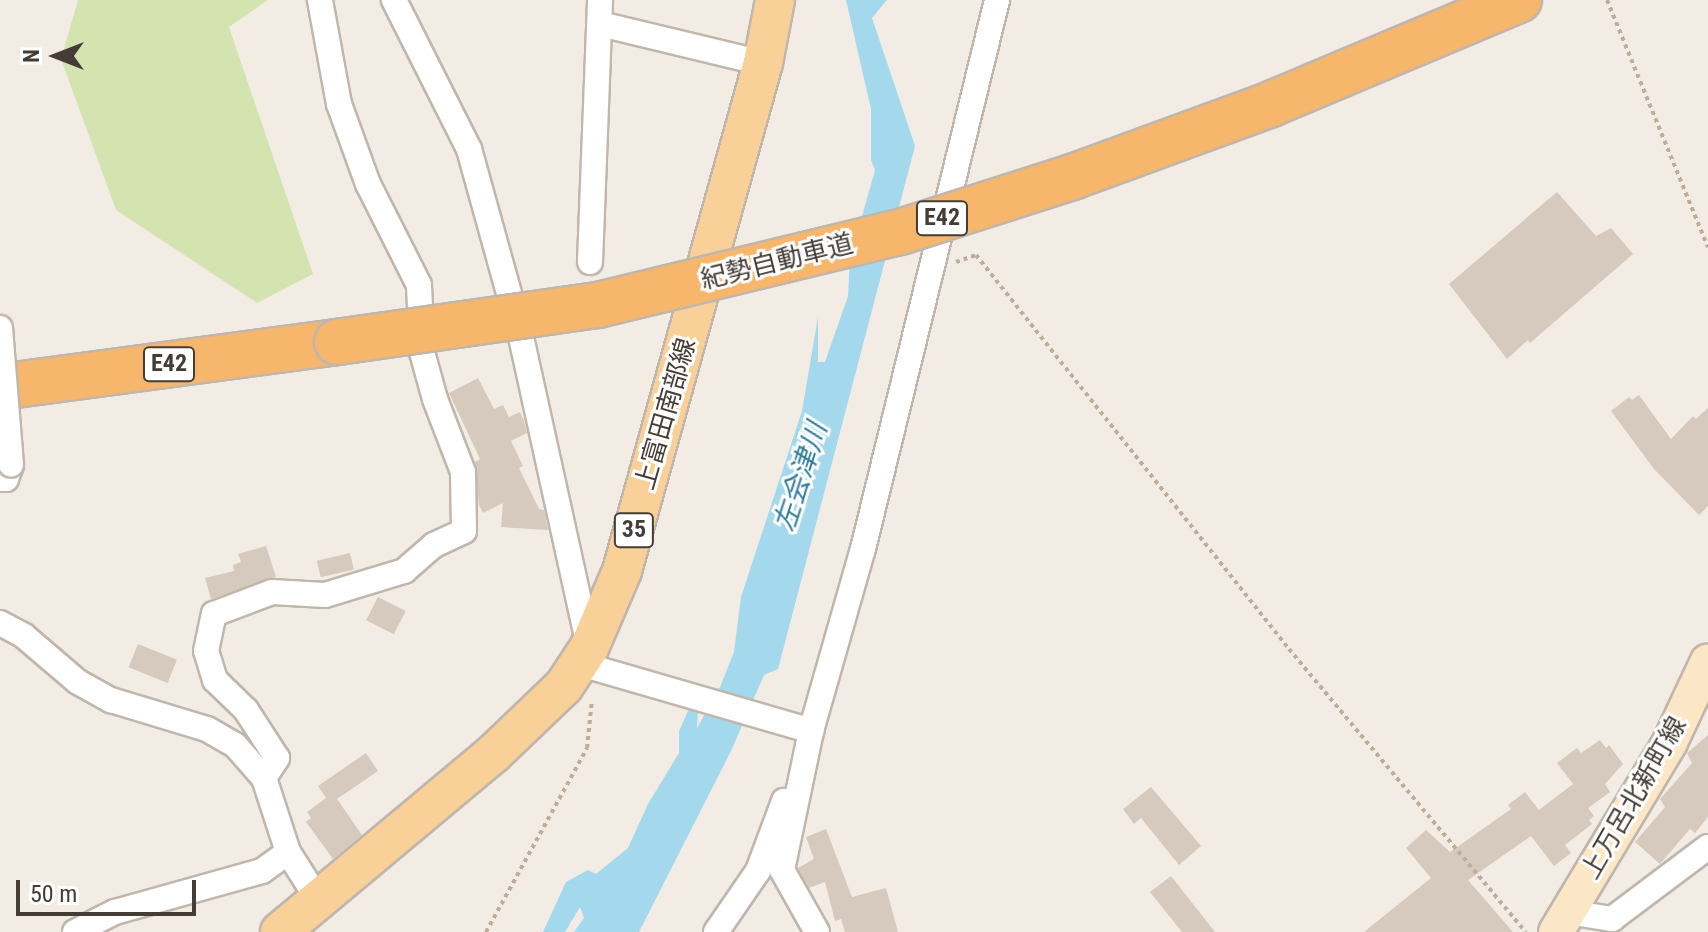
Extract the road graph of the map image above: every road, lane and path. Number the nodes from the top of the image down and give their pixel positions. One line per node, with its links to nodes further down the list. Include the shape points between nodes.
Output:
1 (320, 0): 19 (street, via 339,104 368,184 419,285 422,352 463,472 464,531 434,545 404,571 325,595 272,592 214,614 206,651 215,680 246,710 277,758)
2 (394, 0): 17 (street, via 469,149 521,337)
3 (775, 0): 8 (main road, 上富田南部線 / 35)
4 (997, 0): 18 (street, via 863,549)
5 (1519, 0): 13 (highway, 紀勢自動車道 / E42, bridge, via 1271,104 1072,177 900,232 598,305)
6 (1607, 0): 9 (path)
7 (600, 12): 8 (street); 10 (street)
8 (763, 63): 17 (main road, 上富田南部線 / 35)
9 (1708, 247)
10 (590, 262)
11 (950, 264): 29 (path, via 976,255 1289,649)
12 (0, 328): 14 (street, bridge)
13 (0, 387)
14 (6, 472)
15 (0, 623): 19 (street, via 24,636 78,682 111,700 177,718 235,745)
16 (1708, 661): 23 (main road, 上万呂北新町線, via 1670,742)
17 (594, 664): 18 (street); 22 (main road, 上富田南部線 / 35); 26 (path, via 587,748)
18 (800, 728): 27 (street, via 758,871); 28 (street, via 782,870)
19 (264, 778): 21 (street)
20 (1708, 847): 23 (street, via 1612,919)
21 (288, 852): 22 (street); 24 (street, via 262,871 115,912)
22 (319, 901): 25 (main road, 上富田南部線 / 35)
23 (1562, 922)
24 (75, 932)
25 (280, 932)
26 (486, 932)
27 (716, 932)
28 (817, 932)
29 (1526, 932)

